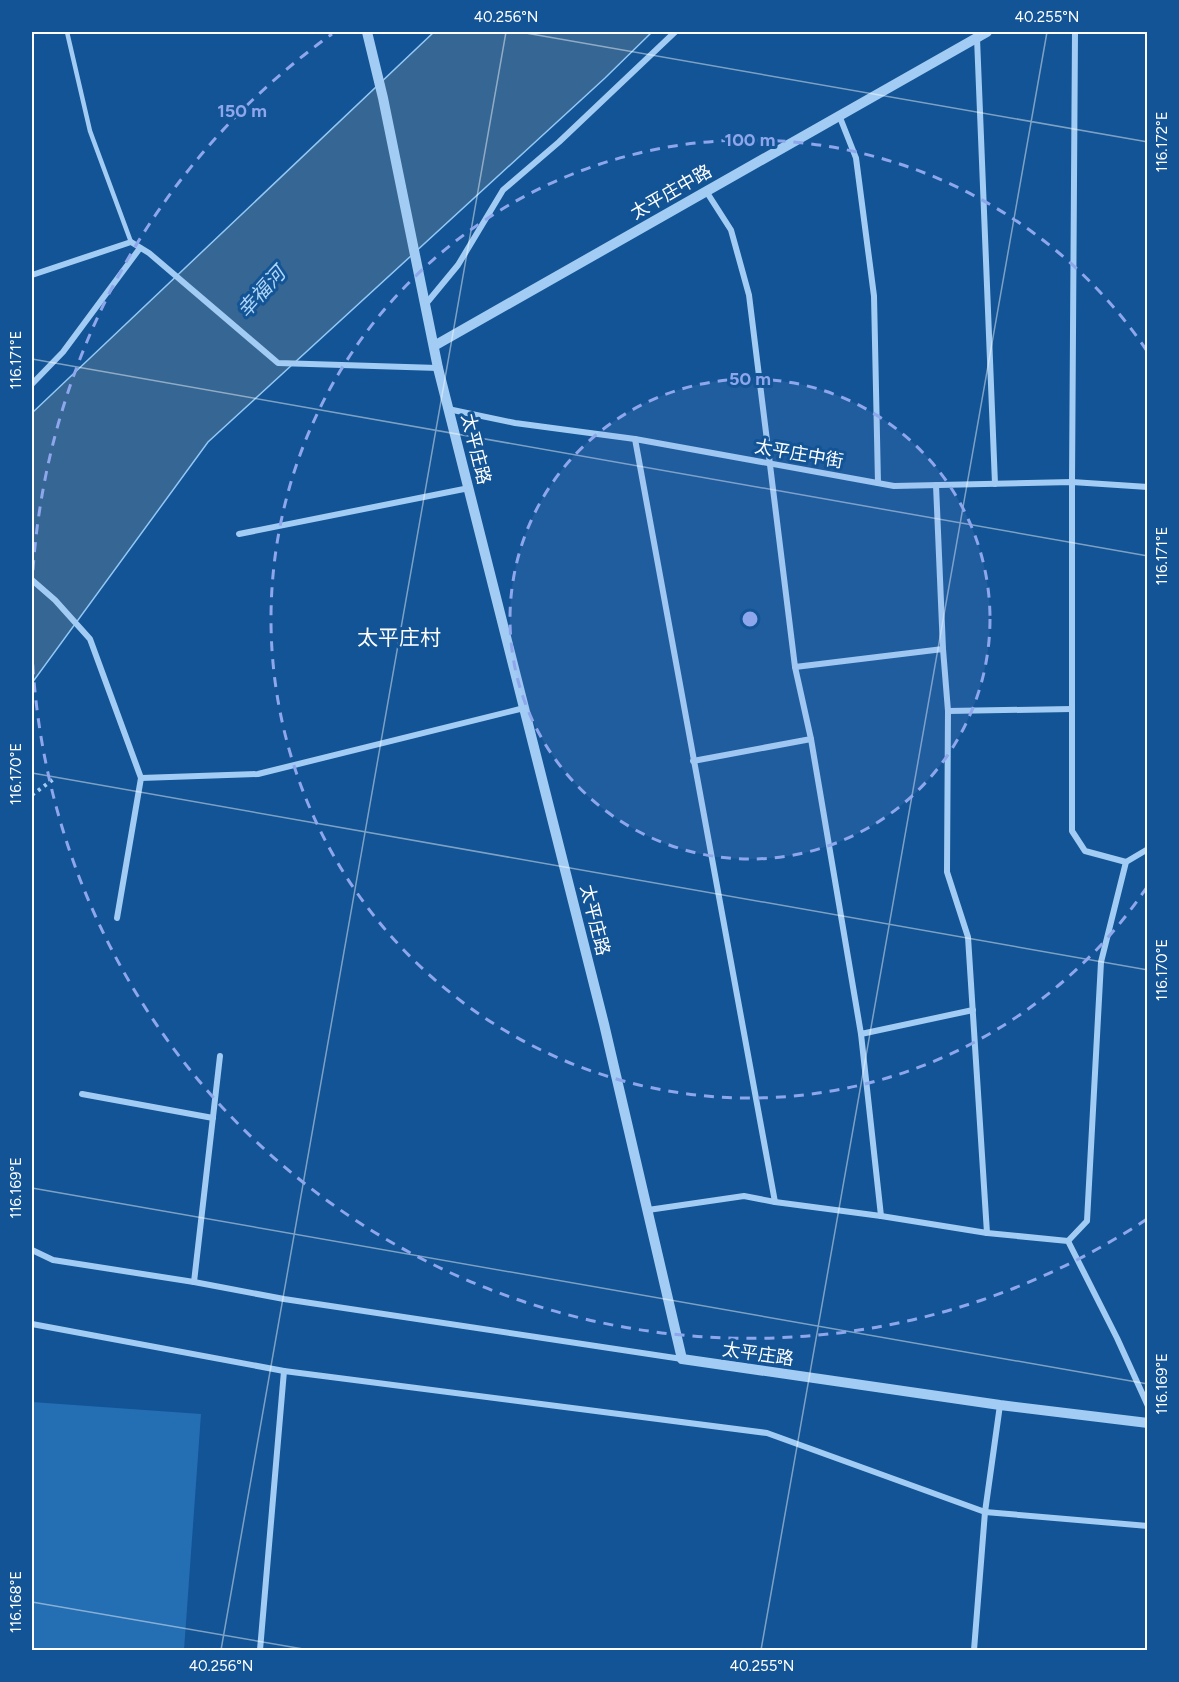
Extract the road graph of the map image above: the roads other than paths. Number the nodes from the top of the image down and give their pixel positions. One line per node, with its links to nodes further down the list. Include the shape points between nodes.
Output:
1 (67, 32): 8 (lane, via 90,131)
2 (367, 32): 11 (street, 太平庄路)
3 (675, 32): 11 (street, via 503,190 458,265)
4 (1075, 32): 18 (street)
5 (982, 34): 6 (street, 太平庄中路); 20 (street)
6 (838, 115): 7 (street, 太平庄中路); 19 (street, via 856,158 874,296)
7 (706, 191): 12 (street, 太平庄中路); 17 (street, via 731,230 748,295)
8 (131, 242): 9 (street); 10 (street)
9 (140, 248): 13 (street, via 278,363); 14 (street, via 63,352)
10 (32, 275)
11 (425, 305): 12 (street, 太平庄路)
12 (434, 345): 13 (street, 太平庄路)
13 (438, 368): 15 (street, 太平庄路)
14 (32, 384)
15 (448, 409): 16 (street, 太平庄中街, via 515,423); 23 (street, 太平庄路)
16 (635, 439): 17 (street, 太平庄中街); 32 (street)
17 (770, 464): 19 (street, 太平庄中街); 27 (street)
18 (1072, 482): 20 (street, 太平庄中街); 22 (street, 太平庄中街); 29 (street)
19 (879, 483): 21 (street, 太平庄中街)
20 (995, 484): 21 (street, 太平庄中街)
21 (936, 485): 26 (street)
22 (1148, 487)
23 (469, 488): 24 (street); 28 (street, 太平庄路)
24 (239, 534)
25 (32, 580): 33 (street, via 90,639)
26 (943, 649): 27 (street); 30 (street)
27 (795, 667): 31 (street)
28 (524, 708): 33 (street, via 258,774); 43 (street, 太平庄路)
29 (1072, 709): 30 (street); 35 (street, via 1072,831 1085,851)
30 (948, 711): 37 (street, via 947,872 968,937)
31 (811, 739): 32 (street); 38 (street)
32 (693, 760): 42 (street)
33 (141, 778): 36 (street)
34 (1148, 849): 35 (street)
35 (1126, 862): 46 (street, via 1101,962 1087,1221)
36 (117, 918)
37 (973, 1010): 38 (street); 45 (street)
38 (861, 1034): 44 (street)
39 (220, 1056): 41 (street)
40 (82, 1094): 41 (street)
41 (213, 1118): 48 (street)
42 (776, 1202): 43 (street, via 744,1196); 44 (street)
43 (648, 1210): 50 (street, 太平庄路)
44 (881, 1216): 45 (street)
45 (987, 1233): 46 (street)
46 (1068, 1241): 53 (street)
47 (32, 1250): 48 (street, via 53,1260)
48 (194, 1282): 50 (street)
49 (32, 1324): 51 (street)
50 (682, 1359): 52 (street, 太平庄路)
51 (284, 1371): 55 (street, via 767,1433); 57 (street)
52 (1000, 1405): 54 (street, 太平庄路); 55 (street)
53 (1148, 1406)
54 (1148, 1423)
55 (985, 1512): 56 (street); 58 (street)
56 (1148, 1526)
57 (260, 1650)
58 (974, 1650)

